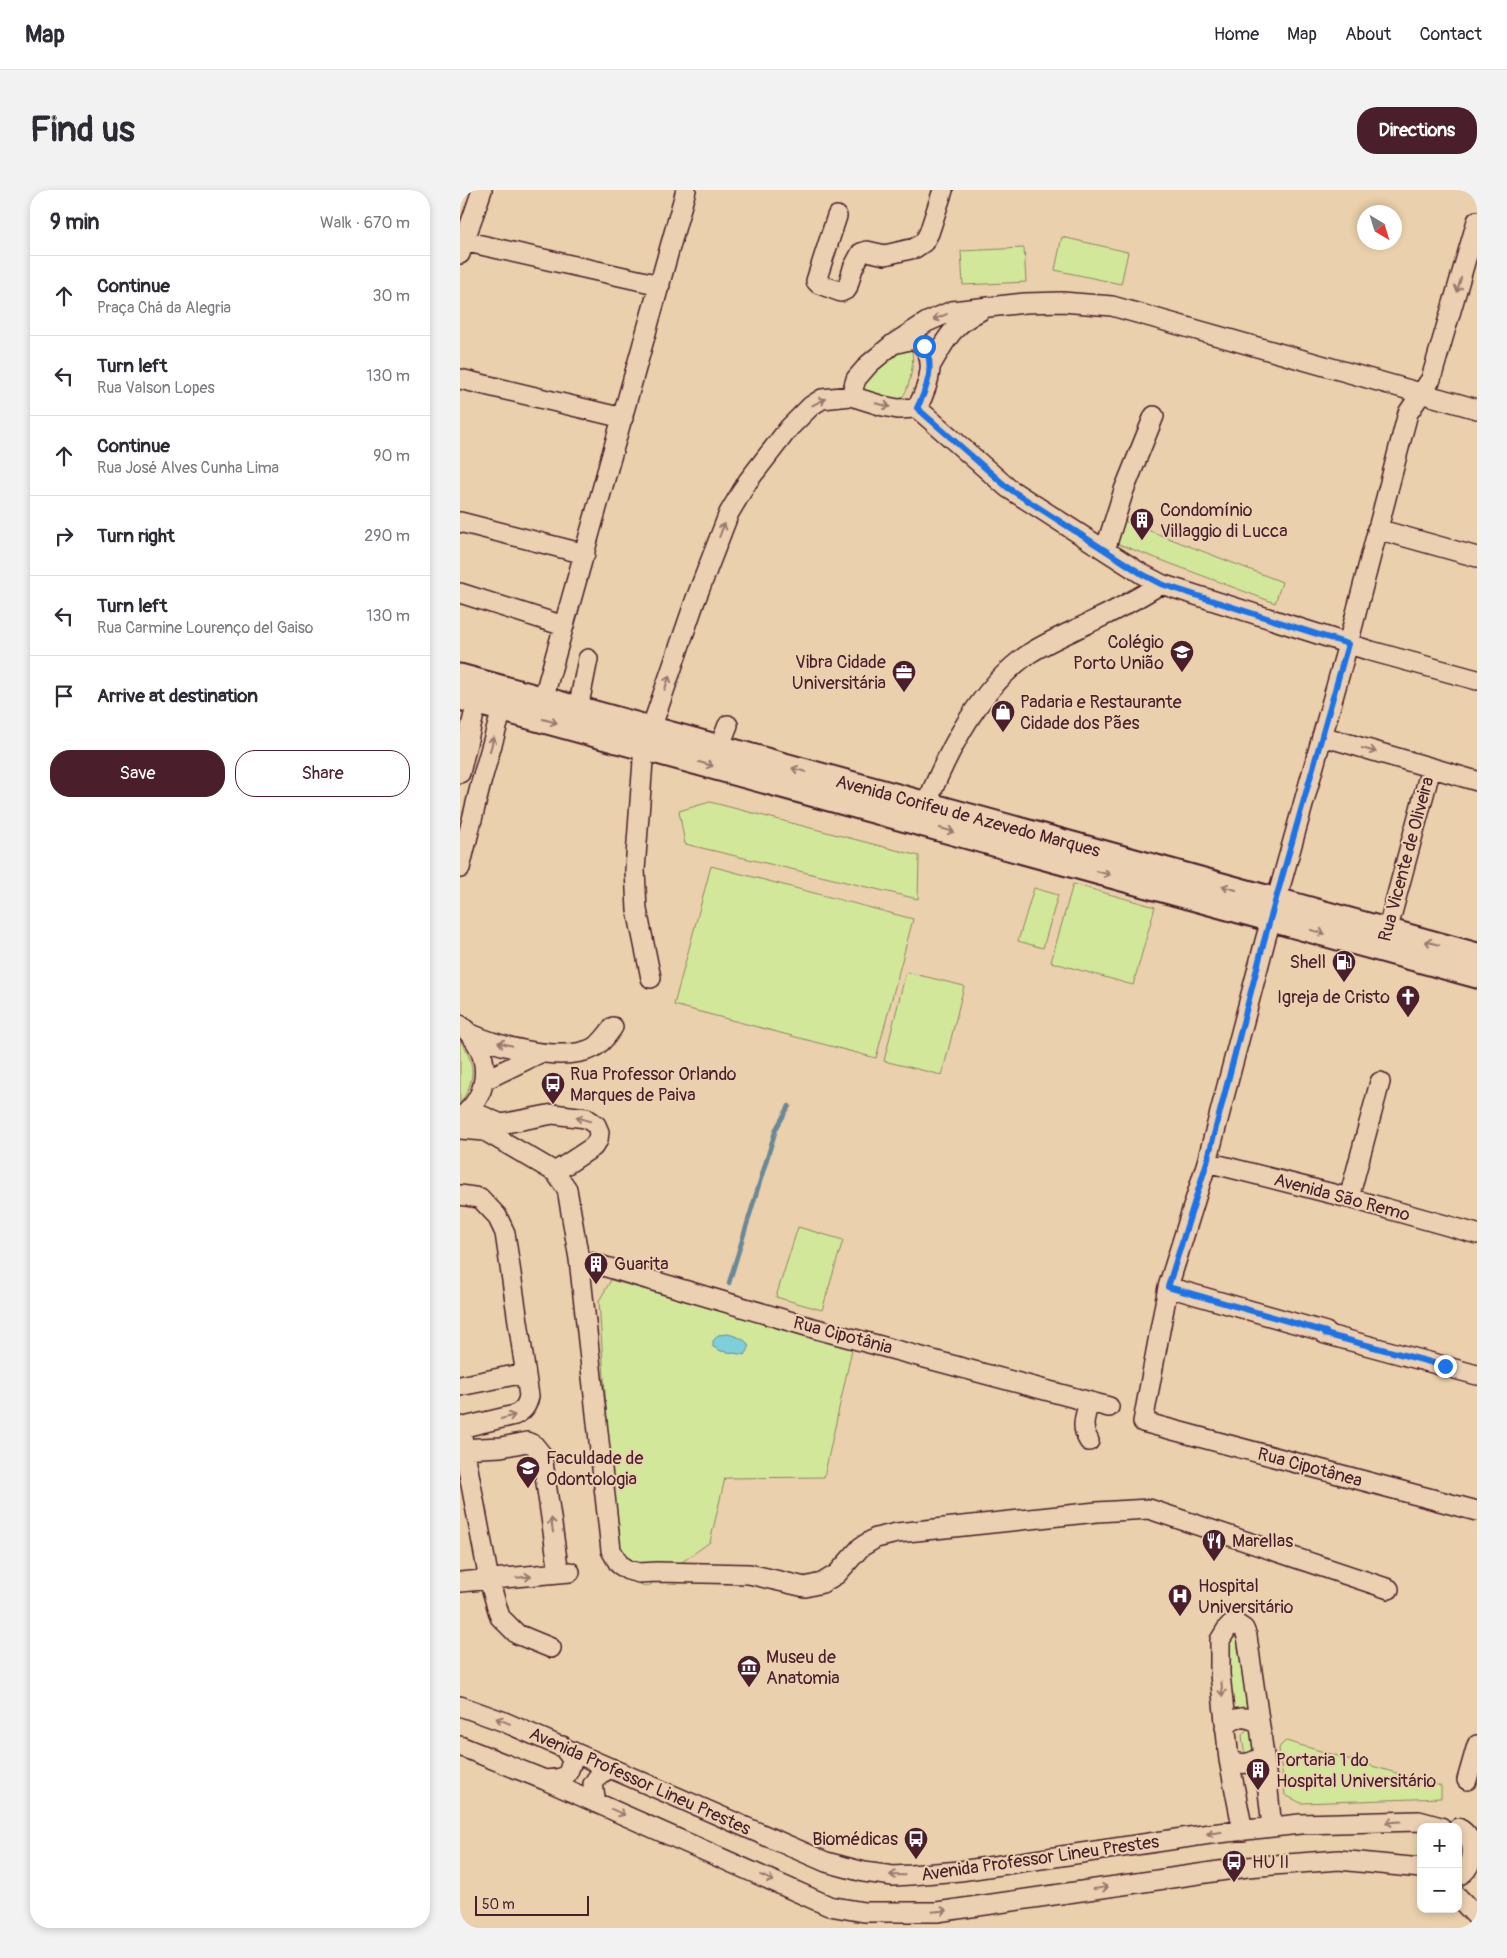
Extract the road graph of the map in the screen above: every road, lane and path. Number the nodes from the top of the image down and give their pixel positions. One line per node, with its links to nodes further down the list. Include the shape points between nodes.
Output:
1 (482, 190): 6 (street)
2 (686, 190): 7 (street)
3 (942, 190): 4 (street, via 924,242 915,248 884,255 867,251 861,253 847,289 841,292 816,281)
4 (837, 216)
5 (1477, 221): 12 (street, one-way to 12, via 1432,379)
6 (462, 247): 7 (street)
7 (660, 285): 17 (street)
8 (988, 307): 9 (street, one-way to 9, via 952,312 927,322); 10 (street, via 967,317 954,328); 12 (street, via 1062,302 1112,306)
9 (893, 344): 10 (street, via 918,342 928,353); 13 (street, via 856,379)
10 (931, 365): 14 (street)
11 (460, 379): 17 (street)
12 (1422, 394): 15 (street); 19 (street, via 1408,413)
13 (850, 396): 14 (street, one-way to 14, via 898,409); 34 (street, one-way to 13, via 729,513 748,481 788,428 822,399)
14 (917, 408): 20 (street, via 1008,488)
15 (1477, 409)
16 (1154, 416): 20 (street, via 1124,490)
17 (623, 418): 21 (street)
18 (460, 522): 21 (street)
19 (1377, 529): 22 (street); 26 (street)
20 (1105, 550): 23 (street)
21 (584, 554): 25 (street)
22 (1477, 556)
23 (1161, 584): 26 (street); 39 (street, via 1030,654 1002,676 958,738)
24 (460, 593): 25 (street)
25 (564, 626): 31 (street)
26 (1348, 644): 28 (street); 33 (street)
27 (588, 658): 32 (street)
28 (1477, 680)
29 (470, 689): 30 (main road, Avenida Corifeu de Azevedo Marques); 36 (street)
30 (505, 699): 31 (main road, Avenida Corifeu de Azevedo Marques); 34 (main road, Avenida Corifeu de Azevedo Marques, one-way to 34); 40 (street, one-way to 30)
31 (543, 700): 32 (main road, Avenida Corifeu de Azevedo Marques)
32 (578, 709): 34 (main road, Avenida Corifeu de Azevedo Marques)
33 (1322, 736): 35 (street, one-way to 35); 41 (street)
34 (648, 738): 38 (main road, Avenida Corifeu de Azevedo Marques, one-way to 38); 39 (main road, Avenida Corifeu de Azevedo Marques, one-way to 34, via 724,737); 44 (street, via 635,870 637,910)
35 (1431, 768): 37 (street); 42 (street, Rua Vicente de Oliveira)
36 (460, 773)
37 (1477, 781)
38 (815, 794): 39 (main road, via 827,790 919,812); 41 (main road, Avenida Corifeu de Azevedo Marques, one-way to 41)
39 (926, 805): 41 (main road, Avenida Corifeu de Azevedo Marques, one-way to 39)
40 (460, 868)
41 (1273, 910): 42 (main road, Avenida Corifeu de Azevedo Marques); 54 (street)
42 (1384, 940): 43 (main road, Avenida Corifeu de Azevedo Marques)
43 (1474, 960)
44 (651, 978)
45 (613, 1027): 47 (street, via 603,1041 586,1051)
46 (466, 1030): 47 (street, one-way to 46, via 484,1040); 48 (street, via 483,1056)
47 (540, 1053): 48 (street)
48 (484, 1080): 50 (street, via 479,1096)
49 (1380, 1082): 57 (street)
50 (465, 1114): 51 (street, via 501,1124)
51 (516, 1121): 53 (street); 55 (street, one-way to 51, via 593,1147 598,1140 596,1125 586,1118 553,1114)
52 (460, 1129): 53 (street, via 485,1131)
53 (508, 1144): 55 (street)
54 (1207, 1162): 57 (street, Avenida São Remo); 60 (street)
55 (555, 1172): 59 (street, via 567,1189)
56 (460, 1195): 61 (street, via 480,1198 497,1216 505,1233)
57 (1349, 1198): 58 (street, Avenida São Remo)
58 (1477, 1234)
59 (579, 1259): 64 (street, Rua Cipotânia, via 813,1328); 72 (street, via 611,1550 619,1564 628,1570 639,1573 749,1574 806,1587 837,1574 861,1547 876,1538 897,1533 1149,1509)
60 (1168, 1287): 62 (street); 69 (street, Rua Cipotânea, via 1143,1422)
61 (526, 1373): 63 (street); 66 (street, one-way to 61, via 522,1411 529,1396)
62 (1477, 1375)
63 (460, 1386)
64 (1089, 1402): 65 (street, Rua Cipotânia); 67 (street, via 1083,1427)
65 (1109, 1407)
66 (460, 1427): 68 (street)
67 (1089, 1441)
68 (463, 1450): 70 (street); 70 (street, one-way to 68, via 564,1573 542,1455 527,1442)
69 (1477, 1512)
70 (489, 1580): 71 (street); 73 (street, via 500,1617 506,1625 517,1634)
71 (460, 1582)
72 (1389, 1589)
73 (551, 1648)
74 (460, 1706): 79 (street, Avenida Professor Lineu Prestes, one-way to 74)
75 (1259, 1723): 76 (street, via 1241,1717); 76 (street, one-way to 76, via 1247,1636 1244,1629 1235,1624 1228,1627 1220,1640); 80 (street)
76 (1225, 1726): 81 (street)
77 (1477, 1745): 84 (street)
78 (460, 1746): 83 (street)
79 (562, 1746): 82 (street, Avenida Professor Lineu Prestes); 83 (street, via 572,1759 569,1772 562,1778)
80 (1264, 1755): 81 (street, via 1251,1764); 87 (street)
81 (1229, 1760): 89 (street)
82 (611, 1768): 85 (street, via 600,1774 593,1784); 89 (street, Avenida Professor Lineu Prestes, one-way to 82, via 960,1872 893,1876 826,1862)
83 (545, 1780): 85 (street)
84 (1468, 1780)
85 (596, 1803): 91 (street, one-way to 91, via 829,1906 864,1912 937,1912 1267,1865 1339,1860)
86 (1427, 1823): 87 (street, Avenida Professor Lineu Prestes, one-way to 87, via 1398,1821)
87 (1272, 1827): 89 (street, Avenida Professor Lineu Prestes)
88 (1462, 1830): 90 (street, via 1473,1840)
89 (1243, 1831)
90 (1476, 1856): 92 (street)
91 (1417, 1868)
92 (1462, 1874)
93 (1462, 1901): 94 (street)
94 (1477, 1917)

